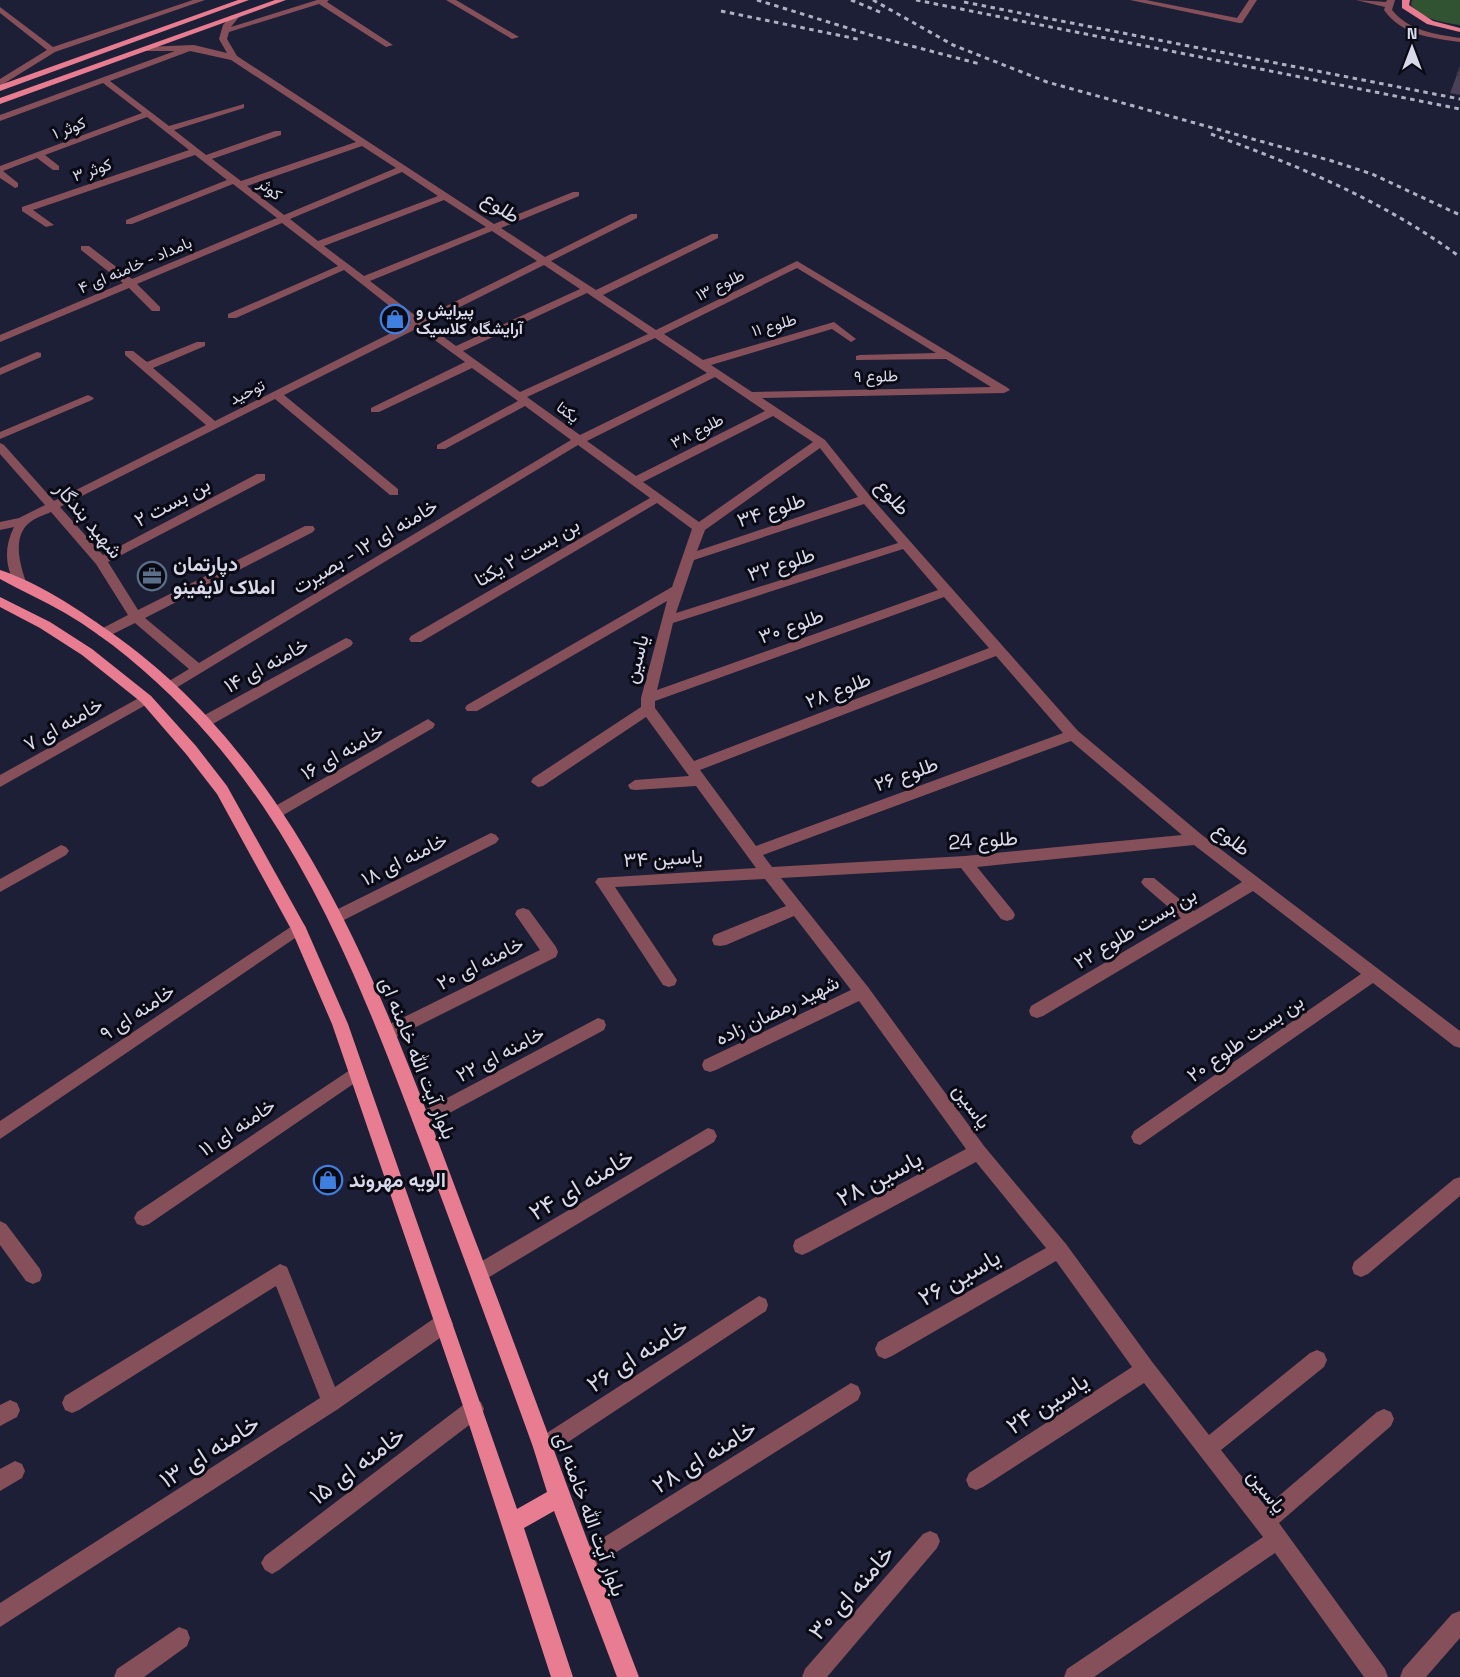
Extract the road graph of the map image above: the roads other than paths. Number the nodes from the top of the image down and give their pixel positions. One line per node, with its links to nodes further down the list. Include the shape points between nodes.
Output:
1 (201, 0): 23 (street)
2 (240, 0): 13 (main road)
3 (245, 0): 13 (main road)
4 (282, 0): 15 (main road)
5 (297, 0): 15 (main road)
6 (450, 0): 18 (street)
7 (1134, 0): 8 (street, via 1239,21)
8 (1253, 0)
9 (1360, 0): 12 (street)
10 (1406, 0): 16 (main road, via 1405,6 1416,17)
11 (323, 1): 17 (street); 20 (street)
12 (1389, 3): 19 (street, via 1392,17 1413,29)
13 (226, 6): 26 (main road)
14 (0, 9): 23 (street)
15 (239, 15): 17 (street); 22 (main road)
16 (1460, 30)
17 (225, 31): 24 (street, via 223,39)
18 (515, 37)
19 (1460, 40)
20 (389, 45)
21 (194, 47): 22 (street, طلوع); 24 (street, طلوع); 25 (street)
22 (146, 49): 27 (main road)
23 (52, 50): 26 (street)
24 (234, 58): 35 (street, طلوع)
25 (104, 80): 31 (street, کوثر); 32 (street)
26 (0, 86)
27 (46, 86): 28 (main road); 30 (main road)
28 (0, 100)
29 (241, 105): 33 (street)
30 (0, 106)
31 (148, 114): 33 (street, کوثر); 37 (street, کوثر ۱)
32 (0, 118)
33 (167, 129): 36 (street, کوثر)
34 (278, 133): 38 (street)
35 (363, 142): 40 (street, طلوع); 42 (street)
36 (196, 151): 38 (street, کوثر); 49 (street, کوثر ۳, via 25,209)
37 (39, 155): 39 (street); 41 (street, کوثر ۱)
38 (205, 158): 42 (street, کوثر)
39 (56, 168)
40 (403, 168): 45 (street, طلوع); 47 (street, بامداد - خامنه ای ۴)
41 (0, 171): 43 (street)
42 (237, 183): 47 (street, کوثر); 48 (street)
43 (15, 186)
44 (576, 194): 50 (street)
45 (446, 196): 50 (street, طلوع); 52 (street)
46 (634, 216): 54 (street, توحید)
47 (282, 218): 52 (street, کوثر); 57 (street, بامداد - خامنه ای ۴)
48 (129, 222)
49 (49, 225)
50 (494, 228): 54 (street, طلوع); 56 (street)
51 (715, 236): 58 (street)
52 (318, 245): 55 (street, کوثر)
53 (85, 248): 57 (street)
54 (542, 259): 58 (street, طلوع); 61 (street, توحید)
55 (345, 266): 56 (street, کوثر); 60 (street)
56 (364, 280): 61 (street, کوثر)
57 (130, 284): 59 (street); 63 (street, بامداد - خامنه ای ۴)
58 (592, 292): 62 (street, طلوع); 66 (street)
59 (156, 309)
60 (232, 316)
61 (417, 322): 66 (street, یکتا); 76 (street, توحید)
62 (656, 334): 69 (street, طلوع ۱۳, via 797,264); 72 (street, طلوع); 79 (street, طلوع ۱۳)
63 (0, 339)
64 (851, 339): 72 (street, طلوع ۱۱, via 834,325)
65 (201, 344): 73 (street)
66 (456, 350): 71 (street, یکتا)
67 (129, 353): 73 (street)
68 (38, 355): 74 (street)
69 (949, 356): 70 (street); 77 (street, طلوع ۹, via 1004,390)
70 (860, 358)
71 (473, 363): 79 (street, یکتا); 80 (street)
72 (702, 364): 75 (street, طلوع)
73 (146, 367): 82 (street)
74 (0, 372)
75 (715, 373): 77 (street, طلوع); 84 (street, خامنه ای ۱۲ - بصیرت)
76 (277, 395): 82 (street, توحید); 90 (street)
77 (750, 395): 81 (street, طلوع)
78 (88, 398): 83 (street)
79 (523, 399): 84 (street, یکتا); 87 (street, طلوع ۱۳)
80 (375, 410)
81 (773, 411): 85 (street, طلوع); 89 (street, طلوع ۳۸)
82 (214, 426): 93 (street, توحید)
83 (0, 436)
84 (579, 440): 89 (street, یکتا); 112 (street, خامنه ای ۱۲ - بصیرت)
85 (820, 442): 92 (street, طلوع); 96 (street)
86 (0, 447): 93 (street, شهید بندگار)
87 (441, 447)
88 (261, 477): 100 (street, بن بست ۲)
89 (635, 481): 91 (street, یکتا)
90 (394, 492)
91 (658, 498): 96 (street, یکتا); 109 (street, بن بست ۲ یکتا)
92 (866, 499): 98 (street, طلوع); 99 (street, طلوع ۳۴)
93 (52, 506): 94 (street, توحید); 100 (street, شهید بندگار)
94 (23, 521): 95 (street, توحید); 102 (street, via 10,555)
95 (0, 526)
96 (699, 528): 99 (street, یاسین)
97 (309, 529): 106 (street)
98 (907, 544): 104 (street, طلوع); 107 (street, طلوع ۳۲)
99 (688, 558): 103 (street, یاسین)
100 (101, 561): 106 (street, شهید بندگار)
101 (0, 574): 102 (main road, بلوار آیت الله خامنه ای)
102 (20, 582): 108 (main road, بلوار آیت الله خامنه ای)
103 (677, 590): 107 (street, یاسین); 116 (street)
104 (947, 591): 111 (street, طلوع); 115 (street, طلوع ۳۰)
105 (0, 602): 114 (main road, via 87,652)
106 (136, 617): 108 (street); 112 (street, شهید بندگار)
107 (667, 620): 115 (street, یاسین)
108 (104, 633): 113 (main road, بلوار آیت الله خامنه ای, via 138,656)
109 (416, 639)
110 (346, 643): 117 (street, خامنه ای ۱۴)
111 (998, 650): 119 (street, طلوع); 120 (street, طلوع ۲۸)
112 (197, 669): 113 (street, خامنه ای ۱۲ - بصیرت)
113 (171, 686): 117 (main road, بلوار آیت الله خامنه ای)
114 (146, 699): 121 (street, خامنه ای ۷); 139 (main road, via 222,790)
115 (648, 704): 120 (street, یاسین); 122 (street, طلوع ۳۰)
116 (472, 708)
117 (206, 721): 124 (main road, بلوار آیت الله خامنه ای)
118 (428, 724): 124 (street, خامنه ای ۱۶)
119 (1073, 735): 125 (street, طلوع); 128 (street, طلوع ۲۶)
120 (696, 773): 123 (street, طلوع ۲۸); 128 (street, یاسین)
121 (0, 782)
122 (538, 782)
123 (635, 785)
124 (275, 813): 137 (main road, بلوار آیت الله خامنه ای)
125 (1197, 838): 129 (street, طلوع 24); 133 (street, طلوع)
126 (491, 839): 137 (street, خامنه ای ۱۸)
127 (61, 851): 131 (street)
128 (753, 853): 130 (street, یاسین)
129 (965, 862): 130 (street, طلوع 24); 136 (street)
130 (771, 874): 134 (street, یاسین); 142 (street, یاسین ۳۴, via 603,882)
131 (3, 879)
132 (1149, 882): 138 (street)
133 (1254, 883): 138 (street, بن بست طلوع ۲۲); 141 (street, طلوع)
134 (798, 908): 140 (street); 143 (street, یاسین)
135 (523, 914): 146 (street, خامنه ای ۲۰, via 550,952)
136 (1007, 915)
137 (336, 917): 146 (main road, بلوار آیت الله خامنه ای)
138 (1192, 918): 144 (street, بن بست طلوع ۲۲)
139 (298, 928): 149 (main road, via 332,1003); 151 (street, خامنه ای ۹)
140 (720, 940)
141 (1373, 974): 147 (street, طلوع); 153 (street, بن بست طلوع ۲۰)
142 (669, 980)
143 (862, 992): 148 (street, شهید رمضان زاده); 154 (street, یاسین)
144 (1037, 1011)
145 (598, 1025): 150 (street, خامنه ای ۲۲)
146 (388, 1033): 150 (main road, بلوار آیت الله خامنه ای)
147 (1460, 1041)
148 (710, 1065)
149 (356, 1073): 156 (street, خامنه ای ۱۱); 164 (main road)
150 (420, 1119): 161 (main road, بلوار آیت الله خامنه ای)
151 (0, 1131)
152 (708, 1136): 161 (street, خامنه ای ۲۴)
153 (1140, 1137)
154 (978, 1152): 158 (street, یاسین ۲۸); 159 (street, یاسین)
155 (1460, 1185): 160 (street)
156 (143, 1218)
157 (0, 1230): 162 (street)
158 (802, 1246)
159 (1059, 1250): 165 (street, یاسین ۲۶); 167 (street, یاسین)
160 (1361, 1268)
161 (479, 1273): 173 (main road, بلوار آیت الله خامنه ای)
162 (33, 1275)
163 (759, 1305): 173 (street, خامنه ای ۲۶)
164 (443, 1324): 169 (street, خامنه ای ۱۳); 171 (main road)
165 (885, 1349)
166 (1317, 1360): 174 (street)
167 (1146, 1370): 174 (street, یاسین); 175 (street, یاسین ۲۴)
168 (851, 1393): 181 (street, خامنه ای ۲۸)
169 (331, 1402): 170 (street, via 280,1273); 183 (street, خامنه ای ۱۳)
170 (72, 1403)
171 (474, 1409): 178 (main road); 182 (street, خامنه ای ۱۵)
172 (1384, 1419): 177 (street)
173 (543, 1447): 176 (main road, بلوار آیت الله خامنه ای)
174 (1207, 1449): 177 (street, یاسین)
175 (976, 1480)
176 (559, 1497): 178 (main road); 181 (main road, بلوار آیت الله خامنه ای)
177 (1265, 1521): 179 (street, یاسین)
178 (511, 1524): 187 (main road)
179 (1278, 1539): 190 (street); 191 (street, یاسین)
180 (930, 1541): 189 (street, خامنه ای ۳۰)
181 (584, 1561): 188 (main road, بلوار آیت الله خامنه ای)
182 (272, 1563)
183 (0, 1616)
184 (1460, 1622): 192 (street)
185 (179, 1638): 186 (street)
186 (125, 1677)
187 (562, 1677)
188 (628, 1677)
189 (813, 1677)
190 (1075, 1677)
191 (1377, 1677)
192 (1411, 1677)

